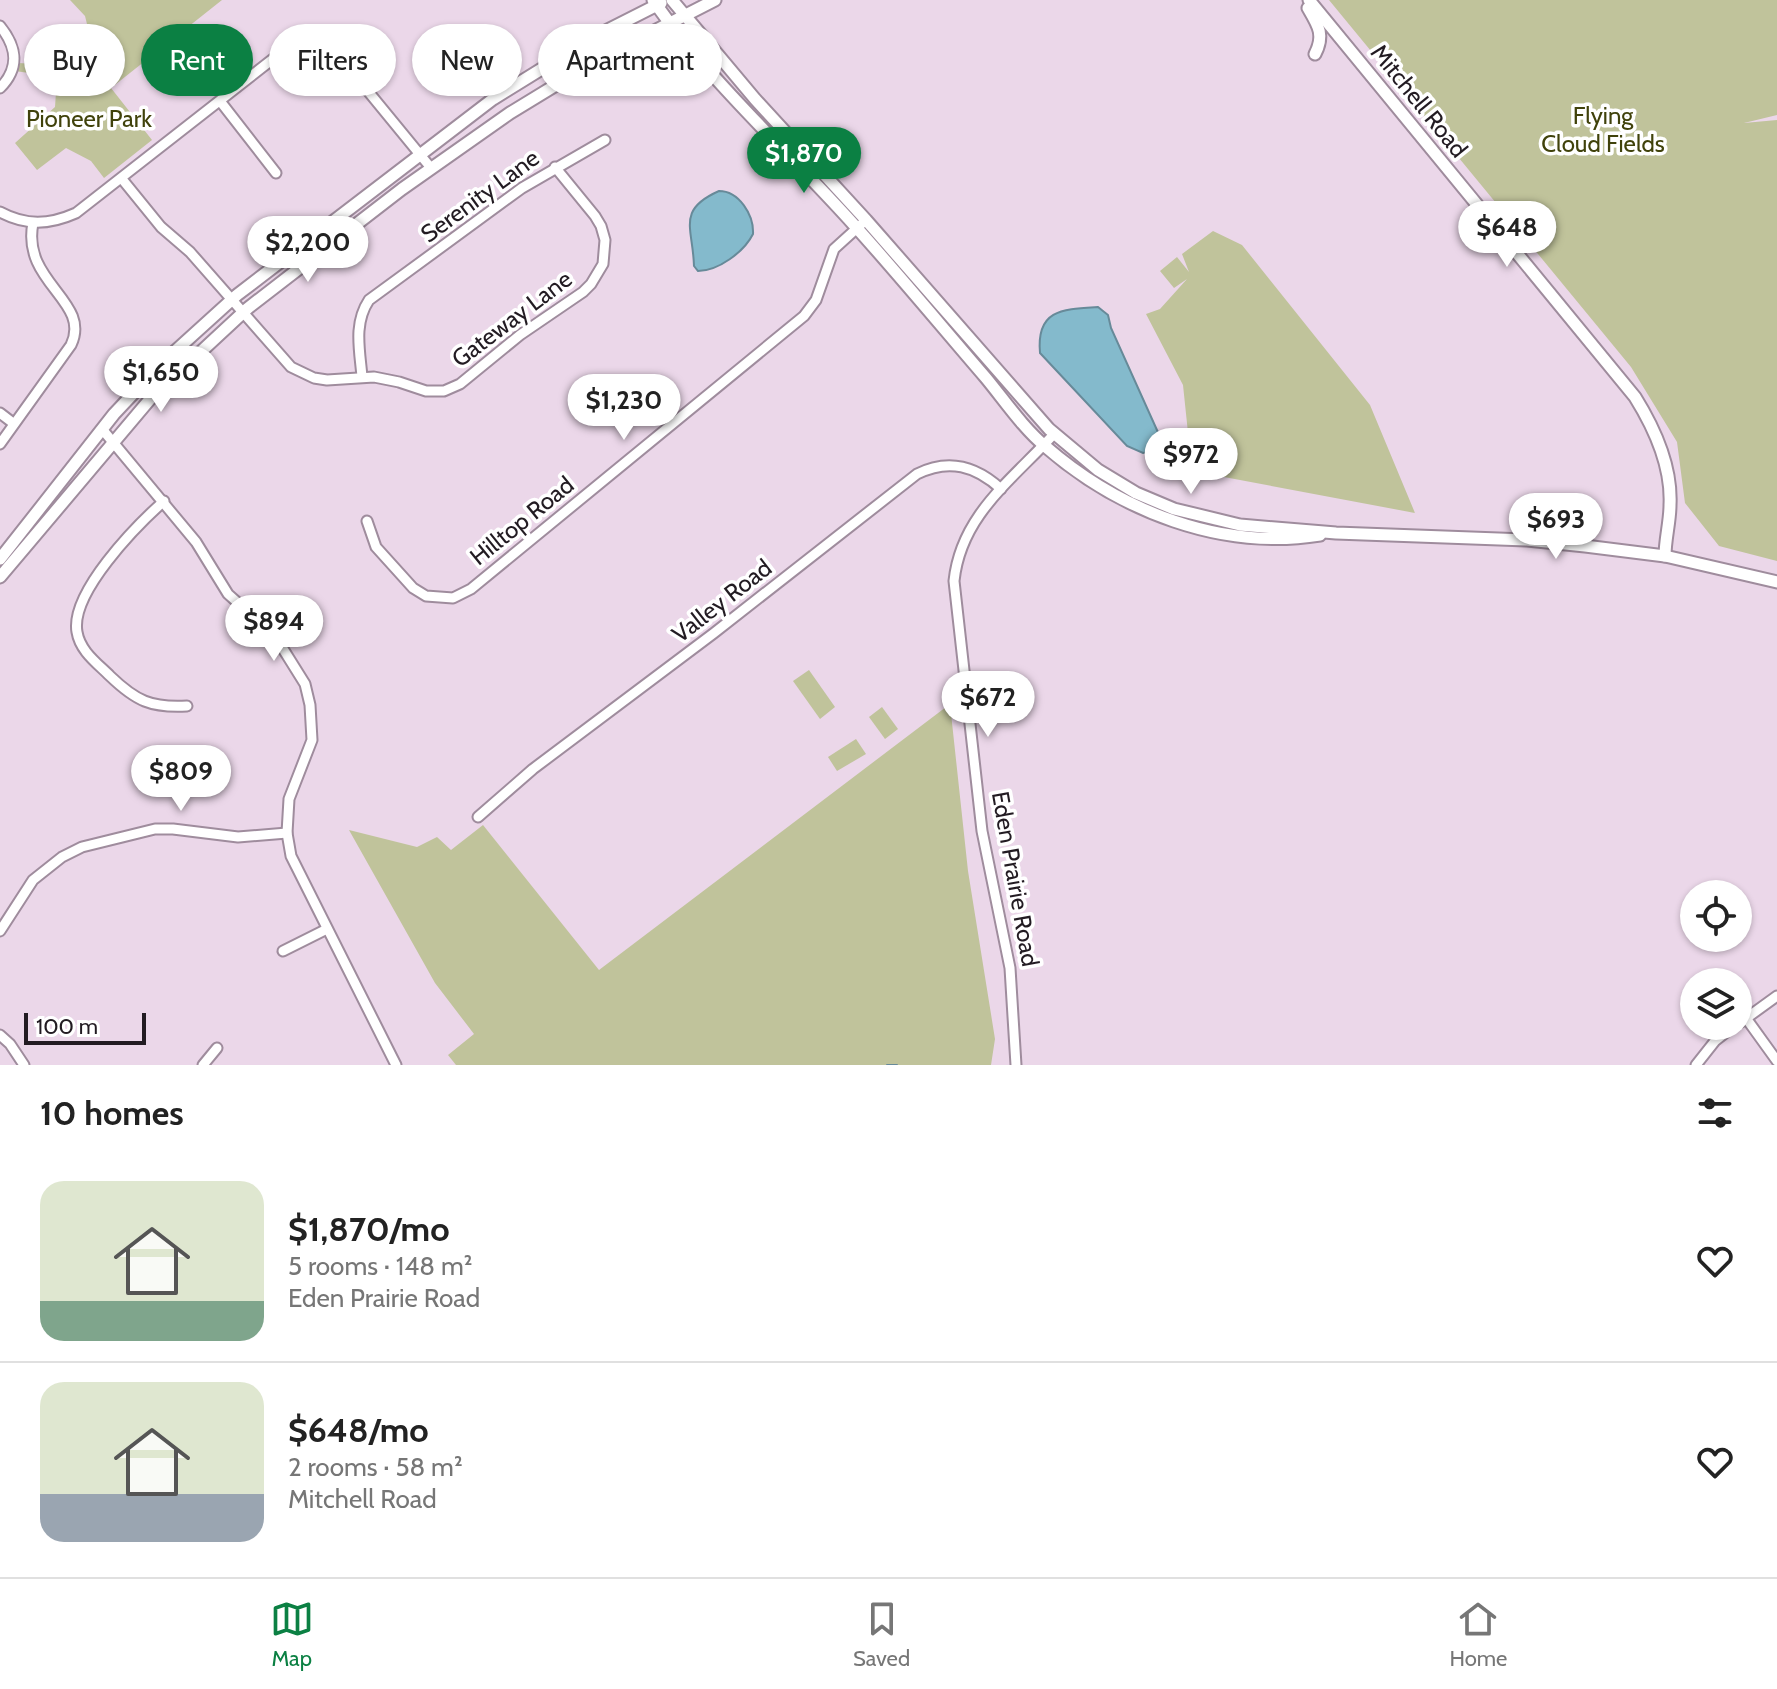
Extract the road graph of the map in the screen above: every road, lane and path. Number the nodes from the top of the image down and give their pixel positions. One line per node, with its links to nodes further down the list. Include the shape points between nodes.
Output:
1 (715, 0): 4 (main road)
2 (1306, 0): 7 (main road, via 1321,31); 33 (main road, Mitchell Road, via 1641,406 1666,468 1671,504)
3 (662, 1): 4 (main road); 5 (main road); 11 (main road, via 517,83)
4 (684, 15): 5 (main road); 18 (main road)
5 (669, 22): 13 (main road, via 540,94); 18 (main road)
6 (0, 26): 8 (street, via 15,56 10,77)
7 (1315, 54)
8 (0, 88)
9 (220, 101): 11 (street, via 315,29); 14 (street); 15 (street)
10 (605, 140): 12 (street, Serenity Lane)
11 (419, 154): 13 (street); 19 (main road)
12 (555, 167): 21 (street, Serenity Lane, via 369,300 358,331); 21 (street, Gateway Lane, via 601,226 606,251 591,284 453,388 434,392)
13 (431, 168): 20 (main road)
14 (276, 173)
15 (122, 179): 17 (street, via 62,220); 19 (street, Gateway Lane)
16 (0, 212): 17 (street)
17 (33, 223): 23 (street, via 31,245 38,268 70,311 76,328 71,345)
18 (862, 224): 25 (main road); 28 (main road); 31 (street, Hilltop Road, via 834,249 816,300 804,316 471,589 453,598 426,596 413,588 376,547)
19 (231, 301): 20 (street, Gateway Lane); 24 (main road, via 162,363)
20 (242, 314): 21 (street, Gateway Lane, via 301,373 327,380); 26 (main road, via 175,374)
21 (362, 377)
22 (0, 413): 23 (street)
23 (13, 423): 27 (street)
24 (102, 429): 26 (street); 34 (main road)
25 (1054, 434): 28 (street, Eden Prairie Road); 32 (main road, via 1098,470 1155,503 1240,525)
26 (113, 441): 30 (street); 35 (main road)
27 (0, 444)
28 (1044, 445): 29 (street, Eden Prairie Road); 32 (main road, via 1129,504 1188,526 1271,538)
29 (1001, 489): 40 (street, Valley Road, via 968,468 947,464 917,474); 55 (street, Eden Prairie Road, via 967,532 954,581 982,831 1010,968)
30 (164, 501): 38 (street, via 228,594 284,649); 39 (street, via 134,529 87,590 78,608 77,631 85,650 137,699 162,707)
31 (367, 521)
32 (1336, 533): 33 (main road, via 1527,540)
33 (1665, 556): 36 (main road)
34 (0, 559)
35 (0, 577)
36 (1777, 582)
37 (320, 695): 38 (street)
38 (308, 697): 41 (street, via 312,740 289,799)
39 (187, 706)
40 (478, 817)
41 (287, 833): 42 (street, via 291,856); 43 (street, via 238,837 155,829 82,847 33,880)
42 (327, 929): 44 (street); 54 (street)
43 (0, 931)
44 (283, 951)
45 (1777, 996): 46 (street)
46 (1752, 1014)
47 (0, 1035): 52 (street)
48 (1752, 1036): 51 (street)
49 (1716, 1040): 56 (street)
50 (217, 1048): 53 (street)
51 (1777, 1061)
52 (24, 1065)
53 (203, 1065)
54 (396, 1065)
55 (1016, 1065)
56 (1696, 1065)

